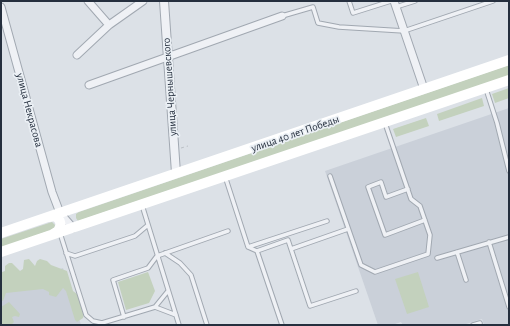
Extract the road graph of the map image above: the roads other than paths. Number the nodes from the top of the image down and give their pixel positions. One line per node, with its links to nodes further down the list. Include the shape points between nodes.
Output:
1 (88, 1): 11 (street)
2 (143, 1): 11 (street)
3 (164, 1): 14 (street, улица Чернышевского)
4 (349, 1): 5 (lane, via 353,13)
5 (391, 1)
6 (415, 1): 8 (lane)
7 (493, 1): 12 (lane)
8 (395, 4): 12 (street)
9 (1, 7): 28 (street, улица Некрасова)
10 (282, 16): 12 (lane, via 313,6 318,23 324,25); 14 (street)
11 (109, 24): 13 (street)
12 (404, 31): 18 (street)
13 (77, 55)
14 (167, 56): 17 (street); 22 (street, улица Чернышевского)
15 (509, 60): 18 (main road, улица 40 лет Победы)
16 (509, 80): 19 (main road, улица 40 лет Победы)
17 (89, 85)
18 (424, 88): 22 (main road, улица 40 лет Победы)
19 (486, 88): 20 (main road, улица 40 лет Победы); 21 (lane, via 498,123)
20 (385, 122): 23 (main road, улица 40 лет Победы); 25 (lane)
21 (509, 172)
22 (176, 173): 27 (main road, улица 40 лет Победы)
23 (225, 176): 26 (main road, улица 40 лет Победы); 41 (lane)
24 (330, 176): 35 (lane)
25 (408, 189): 31 (lane, via 412,199 420,206); 31 (lane, via 386,197 381,182 368,187 385,234)
26 (141, 204): 32 (main road, улица 40 лет Победы); 33 (lane)
27 (81, 206): 28 (main road, улица 40 лет Победы); 32 (main road, via 72,212 71,216 74,222)
28 (60, 213): 29 (main road, улица 40 лет Победы); 34 (street)
29 (49, 217): 37 (main road, улица 40 лет Победы); 38 (main road, via 55,216 60,219)
30 (327, 220): 41 (lane)
31 (425, 220): 35 (lane, via 430,235 428,254 376,272 361,265)
32 (86, 223): 34 (main road, улица 40 лет Победы)
33 (148, 225): 46 (lane, via 135,236 75,256); 48 (lane)
34 (73, 228): 38 (main road, улица 40 лет Победы)
35 (348, 229): 42 (lane)
36 (228, 231): 47 (lane)
37 (1, 233)
38 (56, 233): 44 (main road, улица 40 лет Победы); 46 (lane)
39 (509, 237): 40 (lane)
40 (489, 242): 45 (lane); 54 (lane)
41 (248, 247): 43 (lane)
42 (291, 249): 43 (lane, via 288,240); 52 (lane, via 310,306)
43 (257, 251): 59 (lane)
44 (1, 252)
45 (457, 252): 49 (lane); 50 (lane)
46 (66, 253): 56 (lane, via 86,315 93,321 102,323)
47 (165, 253): 48 (lane); 58 (lane, via 180,263 191,275)
48 (157, 256): 51 (lane); 56 (lane, via 148,268 113,280)
49 (437, 258)
50 (466, 280)
51 (168, 291): 53 (lane); 55 (lane)
52 (356, 291)
53 (155, 307): 55 (lane); 56 (lane)
54 (509, 307)
55 (176, 315): 57 (lane)
56 (124, 317)
57 (179, 325)
58 (207, 325)
59 (282, 325)
60 (473, 325): 61 (lane)
61 (480, 325)

